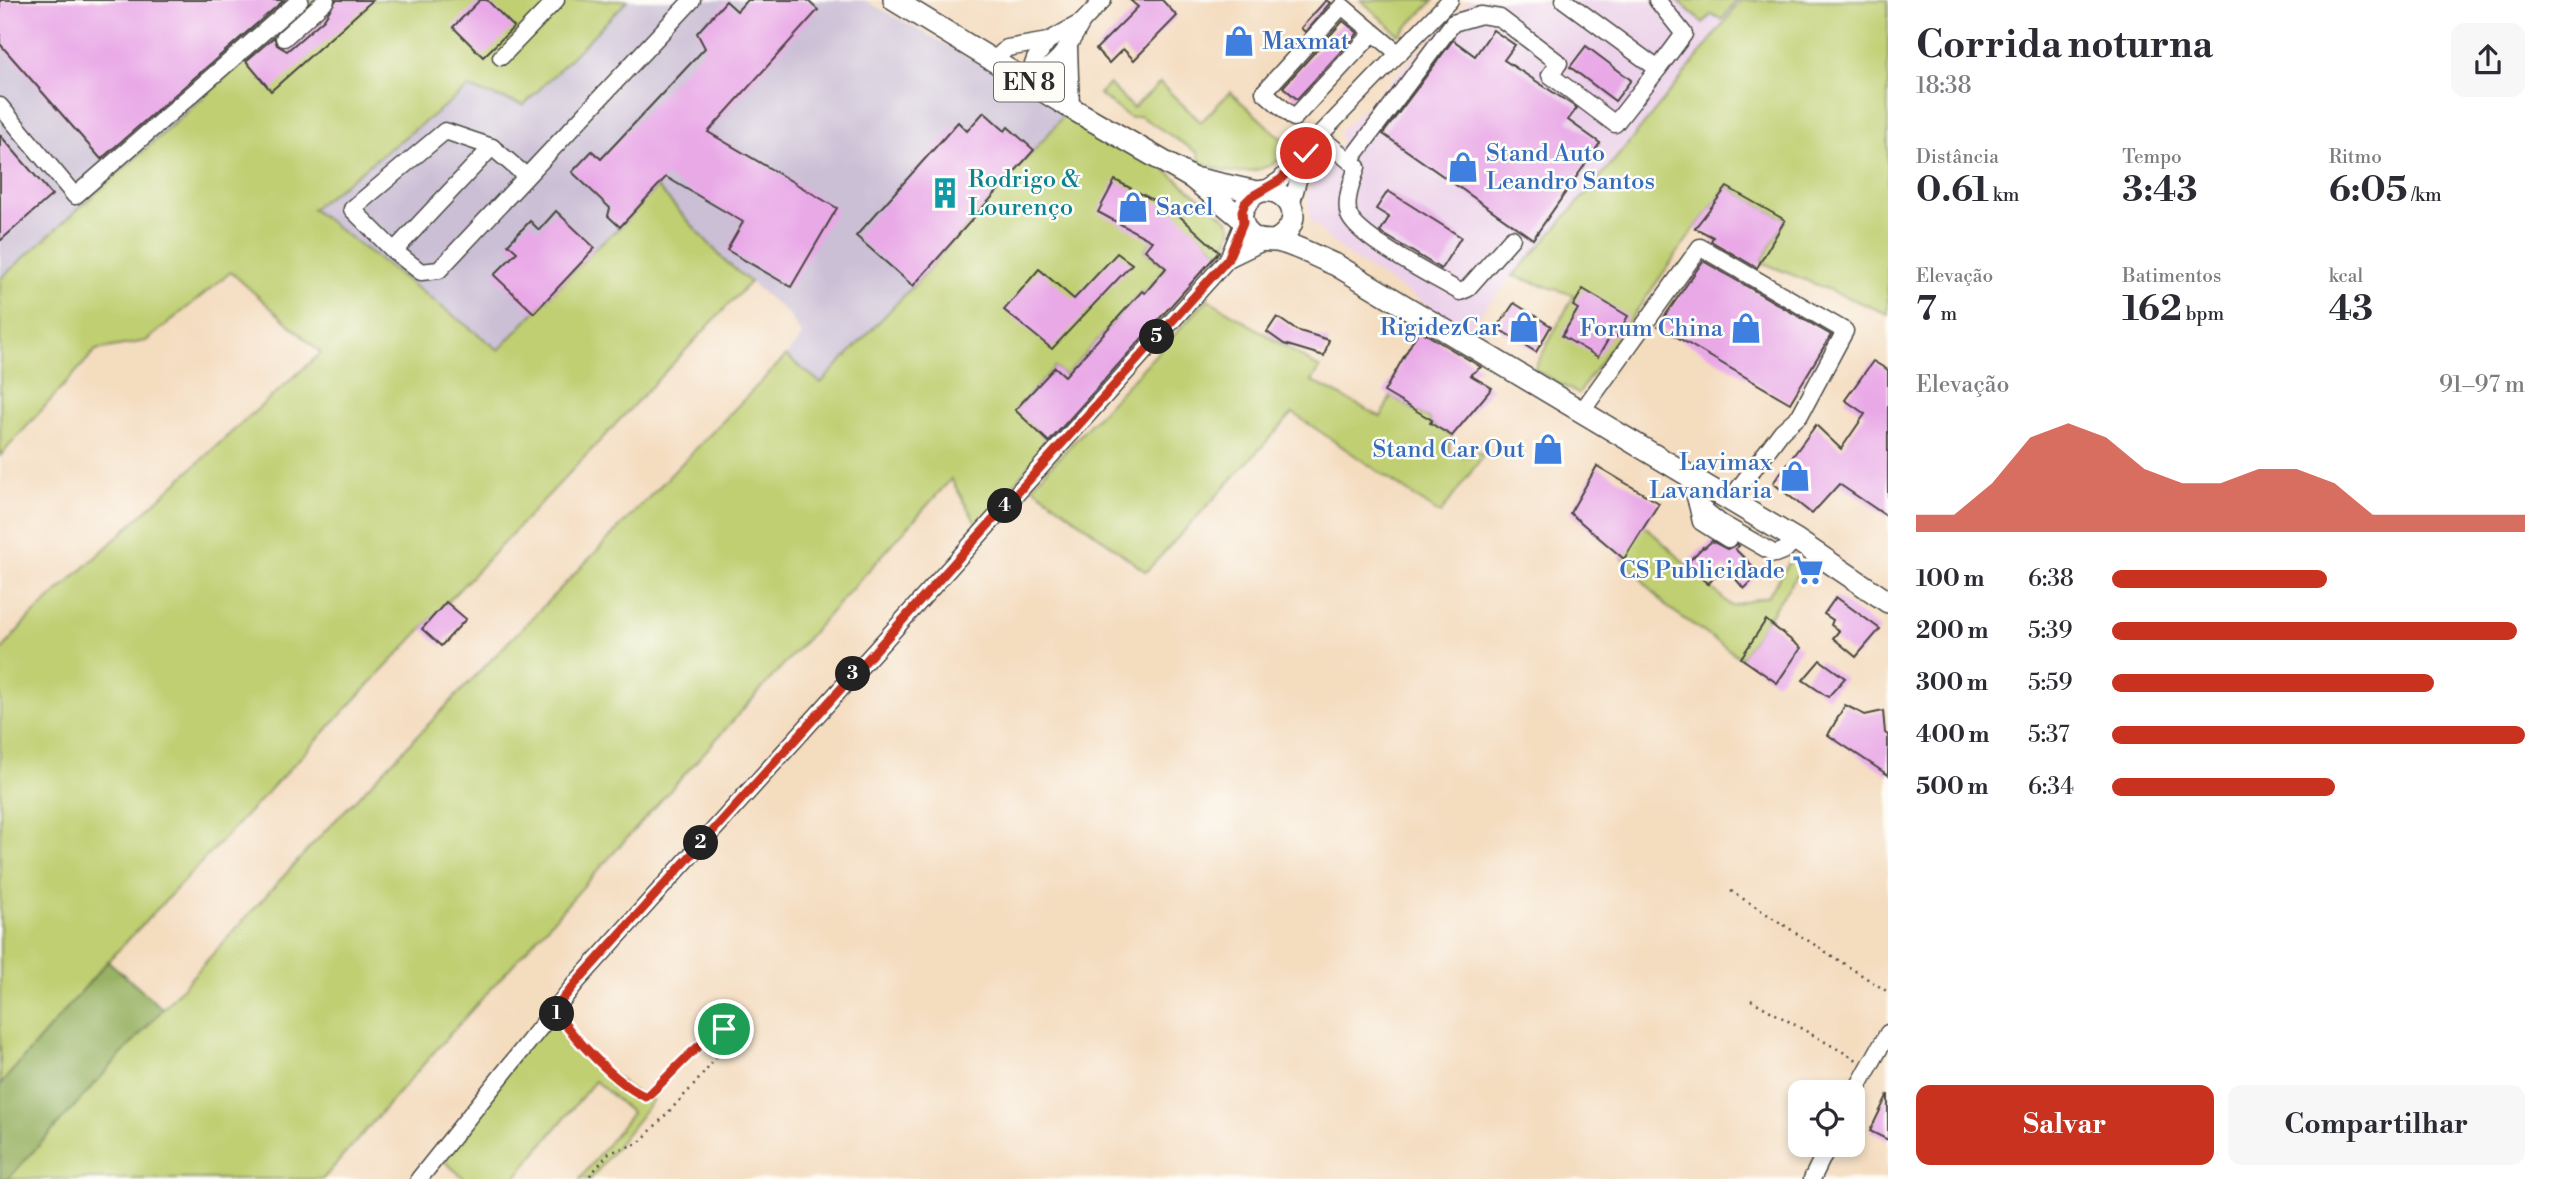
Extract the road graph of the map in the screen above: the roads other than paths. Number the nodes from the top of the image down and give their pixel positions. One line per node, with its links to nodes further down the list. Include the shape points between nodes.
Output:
1 (300, 0): 20 (street, via 75,197)
2 (326, 0): 12 (street)
3 (556, 0): 16 (street)
4 (692, 0): 26 (street)
5 (894, 0): 17 (main road, EN 8)
6 (1103, 0): 10 (street)
7 (1450, 0): 15 (street)
8 (1564, 0): 18 (street)
9 (1657, 0): 18 (street, via 1684,34)
10 (1082, 22): 13 (street); 14 (street)
11 (1373, 33): 11 (street, via 1342,6 1264,92 1294,118); 15 (street)
12 (284, 38)
13 (1048, 41): 17 (street, via 1007,48); 19 (street)
14 (1069, 47): 19 (street, via 1047,70); 21 (street)
15 (1399, 54): 22 (street)
16 (501, 57)
17 (994, 60): 19 (main road, EN 8)
18 (1658, 69): 25 (street, via 1615,124 1550,75 1559,63 1500,18 1481,15 1453,23)
19 (1027, 81): 21 (main road, EN 8)
20 (0, 106)
21 (1071, 108): 27 (main road, EN 8)
22 (1319, 136): 24 (street); 25 (street)
23 (492, 147): 26 (street); 33 (street); 33 (street, via 445,131 352,209)
24 (1306, 153): 28 (street, via 1280,180); 29 (street)
25 (1350, 161): 31 (street, via 1357,167 1348,213 1353,223 1460,292)
26 (527, 176): 33 (street, via 439,270 421,272)
27 (1192, 178): 28 (main road, EN 8); 30 (main road, EN 8)
28 (1261, 191): 29 (main road, EN 8, via 1281,194); 30 (main road, via 1245,203)
29 (1292, 214): 32 (main road, via 1285,235); 35 (main road, EN 8)
30 (1242, 221): 32 (main road, EN 8, via 1250,235); 34 (street)
31 (1512, 239)
32 (1269, 241): 34 (street); 35 (main road, EN 8)
33 (394, 251)
34 (1228, 259): 44 (street, via 575,984)
35 (1336, 265): 36 (main road, EN 8)
36 (1582, 411): 37 (main road, EN 8); 38 (street, via 1700,247 1845,331 1800,415 1782,431)
37 (1689, 475): 38 (main road, EN 8); 39 (street, via 1697,504 1721,523 1775,554)
38 (1730, 500): 39 (main road, EN 8)
39 (1795, 539): 40 (main road, EN 8)
40 (1888, 602)
41 (1888, 1033): 42 (street)
42 (1861, 1080)
43 (1823, 1157): 45 (street)
44 (419, 1179)
45 (1812, 1179)

